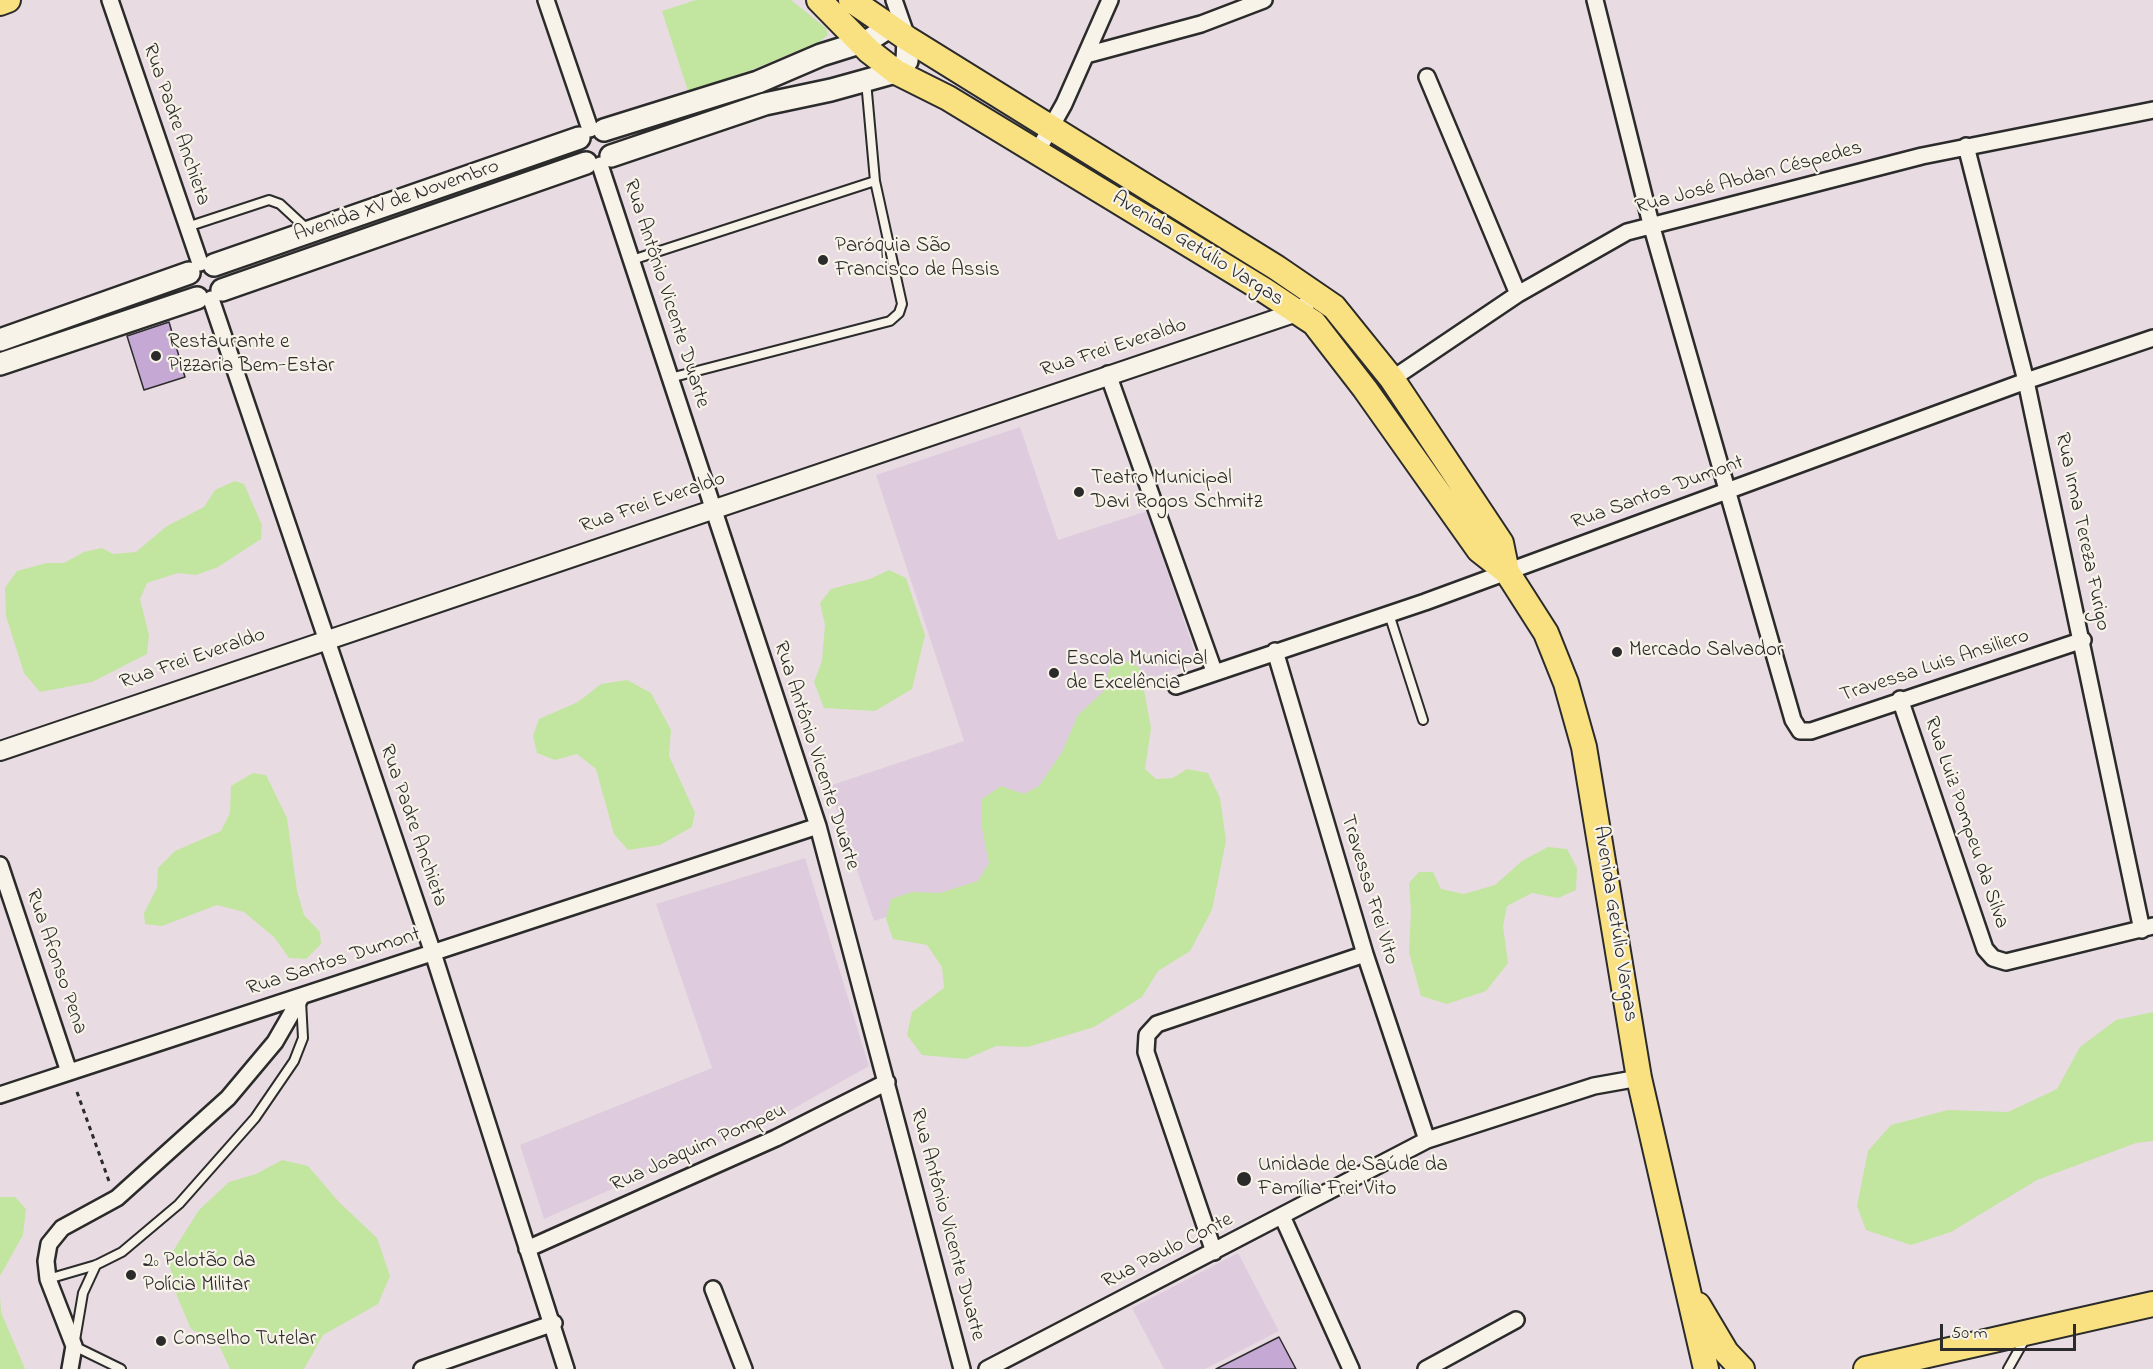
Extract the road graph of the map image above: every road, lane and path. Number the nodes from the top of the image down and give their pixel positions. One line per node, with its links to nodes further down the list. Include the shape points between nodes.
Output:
1 (8, 0): 9 (main road)
2 (110, 0): 26 (street, Rua Padre Anchieta)
3 (546, 0): 20 (street)
4 (819, 0): 11 (main road, Avenida Getúlio Vargas)
5 (851, 0): 10 (main road, Avenida Getúlio Vargas)
6 (1110, 0): 12 (street)
7 (1264, 0): 12 (street, via 1201,24)
8 (1595, 0): 25 (street)
9 (0, 3)
10 (897, 19): 11 (main road, Avenida XV de Novembro, via 876,37); 14 (main road, via 907,61); 19 (main road, Avenida Getúlio Vargas)
11 (861, 43): 13 (main road, Avenida XV de Novembro); 14 (main road, Avenida Getúlio Vargas)
12 (1086, 55): 19 (street)
13 (821, 56): 17 (main road, via 837,68 837,83); 20 (main road, Avenida XV de Novembro, via 758,82)
14 (896, 72): 16 (main road, Avenida XV de Novembro); 22 (main road, Avenida Getúlio Vargas, via 948,98)
15 (1427, 77): 31 (street)
16 (866, 81): 17 (main road, Avenida XV de Novembro); 24 (lane)
17 (831, 90): 23 (main road, Avenida XV de Novembro, via 765,104)
18 (2153, 110): 21 (street, Rua José Abdan Céspedes)
19 (1051, 128): 22 (street); 30 (main road, Avenida Getúlio Vargas)
20 (591, 132): 23 (main road, via 613,141); 23 (main road, via 577,152); 27 (main road, Avenida XV de Novembro)
21 (1966, 146): 25 (street, Rua José Abdan Céspedes); 40 (street, Rua Irma Tereza Furigo)
22 (1037, 152): 33 (main road, Avenida Getúlio Vargas)
23 (599, 161): 28 (street, Rua Antônio Vicente Duarte); 32 (main road, Avenida XV de Novembro)
24 (875, 181): 28 (lane); 38 (lane, via 902,304 899,313 890,321)
25 (1651, 224): 31 (street, Rua José Abdan Céspedes, via 1599,246); 41 (street)
26 (188, 227): 27 (lane, via 269,201 280,204); 29 (street, Rua Padre Anchieta)
27 (310, 232): 29 (main road, Avenida XV de Novembro)
28 (632, 260): 38 (street, Rua Antônio Vicente Duarte)
29 (201, 267): 32 (main road, via 188,287); 32 (main road, via 224,275); 35 (main road, Avenida XV de Novembro)
30 (1316, 294): 33 (street, Rua Frei Everaldo); 39 (main road, Avenida Getúlio Vargas, via 1348,322)
31 (1518, 294): 39 (street, Rua José Abdan Céspedes)
32 (210, 296): 36 (main road, Avenida XV de Novembro); 45 (street, Rua Padre Anchieta)
33 (1297, 312): 37 (street, Rua Frei Everaldo); 43 (main road, Avenida Getúlio Vargas, via 1326,337 1479,550)
34 (2153, 338): 40 (street, Rua Santos Dumont)
35 (0, 340)
36 (0, 364)
37 (1108, 374): 42 (street, Rua Frei Everaldo); 48 (street)
38 (670, 378): 42 (street, Rua Antônio Vicente Duarte)
39 (1392, 380): 43 (main road, Avenida Getúlio Vargas, via 1501,543)
40 (2026, 381): 41 (street, Rua Santos Dumont); 46 (street, Rua Irma Tereza Furigo)
41 (1728, 491): 43 (street, Rua Santos Dumont); 50 (street, Travessa Luis Ansiliero, via 1793,720 1800,730 1811,730)
42 (712, 508): 45 (street, Rua Frei Everaldo); 53 (street, Rua Antônio Vicente Duarte)
43 (1507, 572): 44 (street, Rua Santos Dumont); 60 (main road, Avenida Getúlio Vargas, via 1546,633 1566,683 1584,747)
44 (1389, 614): 47 (street, Rua Santos Dumont); 51 (lane)
45 (327, 638): 52 (street, Rua Frei Everaldo); 56 (street, Rua Padre Anchieta)
46 (2083, 640): 50 (street, Travessa Luis Ansiliero); 55 (street, Rua Irma Tereza Furigo)
47 (1275, 651): 48 (street, Rua Santos Dumont); 57 (street, Travessa Frei Vito)
48 (1214, 671): 49 (street, Rua Santos Dumont)
49 (1176, 686)
50 (1900, 699): 55 (street, Rua Luiz Pompeu da Silva, via 1985,949 1993,958 2006,962)
51 (1423, 720)
52 (0, 751)
53 (818, 826): 56 (street, Rua Santos Dumont); 61 (street, Rua Antônio Vicente Duarte)
54 (0, 865): 59 (street, Rua Afonso Pena)
55 (2148, 928)
56 (433, 953): 58 (street, Rua Santos Dumont); 67 (street, Rua Padre Anchieta)
57 (1365, 954): 64 (street, Travessa Frei Vito); 68 (street, via 1157,1024 1147,1035 1146,1052)
58 (300, 997): 59 (street, Rua Santos Dumont); 69 (lane, via 303,1038 294,1061 255,1118 179,1204 122,1252); 70 (street, via 275,1042 228,1098 117,1198 62,1228 49,1244)
59 (69, 1072): 63 (street, Rua Santos Dumont)
60 (1639, 1078): 64 (street, Rua Paulo Conte, via 1594,1086); 71 (main road, Avenida Getúlio Vargas)
61 (887, 1082): 67 (street, Rua Joaquim Pompeu, via 776,1138); 84 (street, Rua Antônio Vicente Duarte)
62 (77, 1092): 65 (path)
63 (0, 1095)
64 (1427, 1140): 66 (street, Rua Paulo Conte)
65 (112, 1190)
66 (1282, 1216): 68 (street, Rua Paulo Conte); 86 (street)
67 (527, 1249): 75 (street, Rua Padre Anchieta)
68 (1214, 1252): 85 (street, Rua Paulo Conte)
69 (96, 1265): 70 (lane); 77 (lane, via 84,1293)
70 (48, 1279): 77 (street)
71 (1688, 1288): 78 (main road, Avenida Getúlio Vargas); 88 (main road, Avenida Getúlio Vargas)
72 (713, 1289): 83 (street)
73 (2153, 1304): 76 (main road)
74 (1516, 1320): 87 (street)
75 (554, 1323): 81 (street); 82 (street, Rua Padre Anchieta)
76 (2028, 1333): 89 (main road); 90 (lane)
77 (74, 1346): 79 (street); 80 (lane)
78 (1703, 1368)
79 (70, 1369)
80 (121, 1369)
81 (422, 1369)
82 (566, 1369)
83 (744, 1369)
84 (962, 1369)
85 (987, 1369)
86 (1351, 1369)
87 (1426, 1369)
88 (1740, 1369)
89 (1870, 1369)
90 (2008, 1369)

